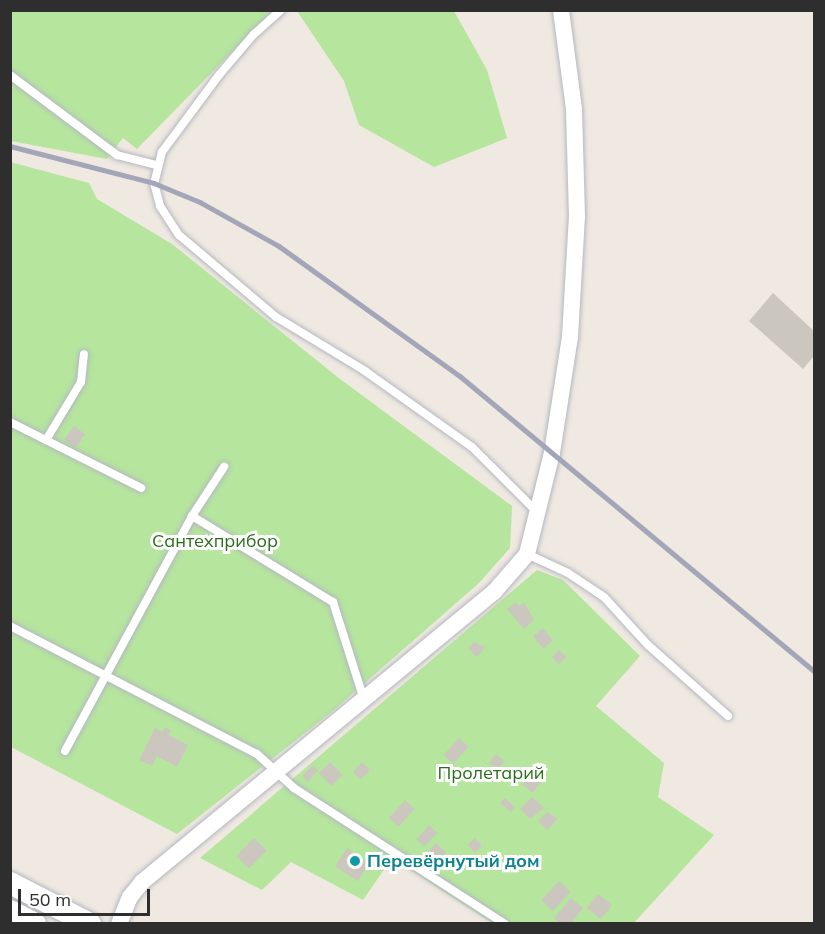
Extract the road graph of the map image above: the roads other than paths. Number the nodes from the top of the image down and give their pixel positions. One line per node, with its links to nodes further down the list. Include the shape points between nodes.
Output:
1 (281, 10): 4 (lane, via 219,75)
2 (561, 10): 10 (street, via 574,110 577,217 570,337)
3 (10, 75): 4 (lane, via 117,155)
4 (156, 165): 10 (lane, via 154,183 160,206 178,235 276,317 365,372 472,447)
5 (84, 354): 7 (lane, via 81,382)
6 (10, 422): 7 (lane)
7 (46, 440): 9 (lane)
8 (224, 468): 11 (lane)
9 (141, 488)
10 (539, 514): 12 (street)
11 (192, 516): 14 (lane); 15 (lane, via 333,602)
12 (527, 554): 15 (street, via 494,592); 16 (lane, via 568,573 604,597 648,645)
13 (10, 626): 14 (lane)
14 (104, 675): 17 (lane); 18 (lane, via 257,754)
15 (364, 701): 18 (street)
16 (728, 716)
17 (65, 751)
18 (278, 773): 23 (street, via 142,882 130,897); 24 (lane, via 294,788)
19 (10, 883): 22 (main road)
20 (10, 911): 21 (main road)
21 (35, 924)
22 (90, 924)
23 (119, 924)
24 (505, 924)

